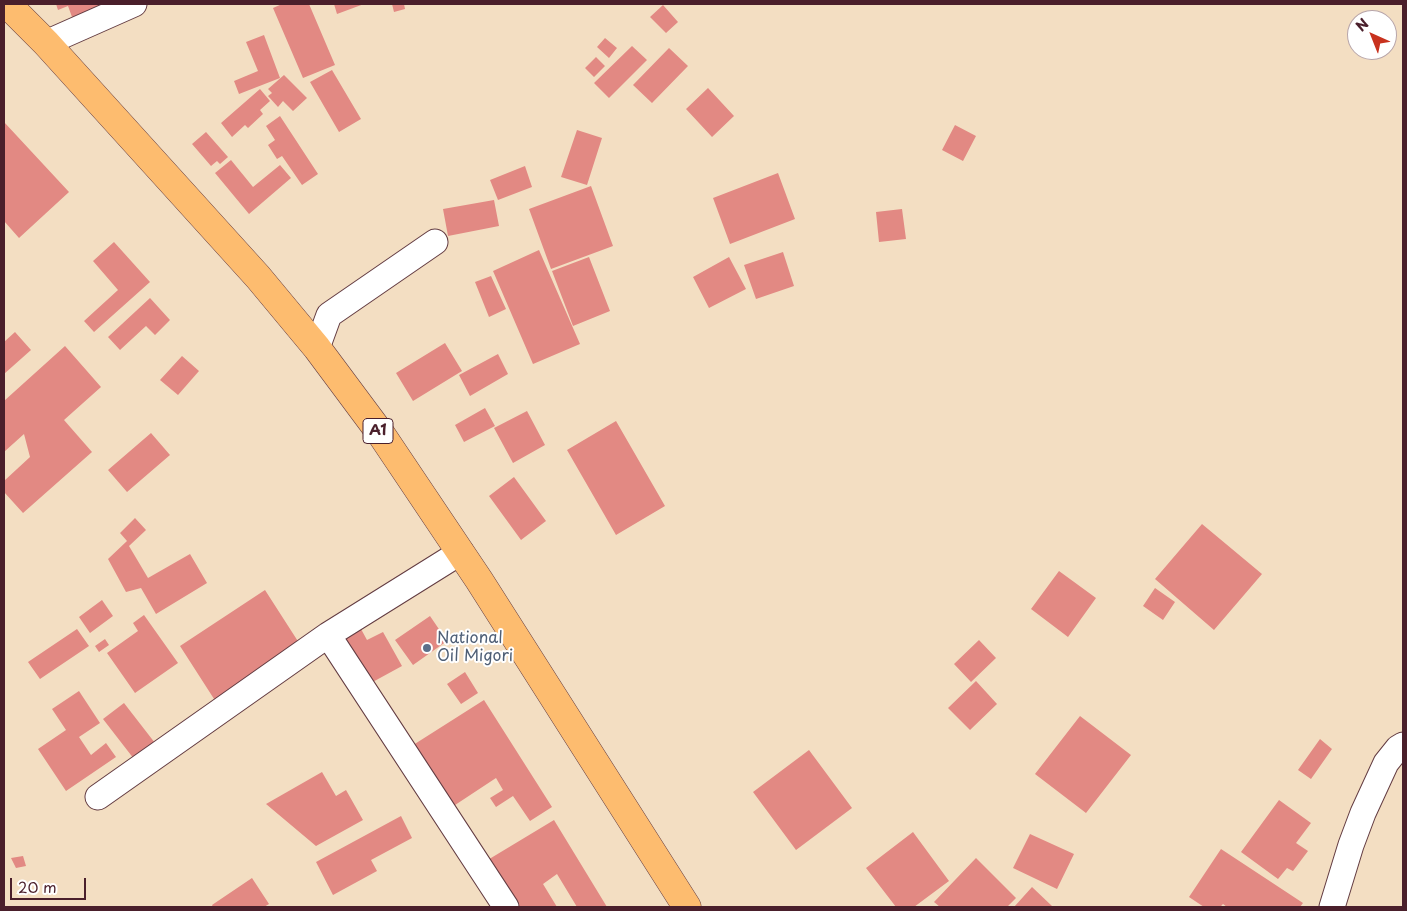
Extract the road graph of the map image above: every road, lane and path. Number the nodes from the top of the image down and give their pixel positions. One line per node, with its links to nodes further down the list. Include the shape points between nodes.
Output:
1 (7, 4): 3 (highway, A1)
2 (134, 4): 3 (street)
3 (46, 43): 5 (highway, A1, via 258,277)
4 (435, 242): 5 (street, via 329,314)
5 (317, 348): 6 (highway, A1)
6 (461, 552): 7 (street); 11 (highway, A1)
7 (328, 635): 9 (street); 10 (street)
8 (1403, 745): 12 (street, via 1386,763 1363,813)
9 (98, 796)
10 (506, 907)
11 (687, 907)
12 (1332, 907)

